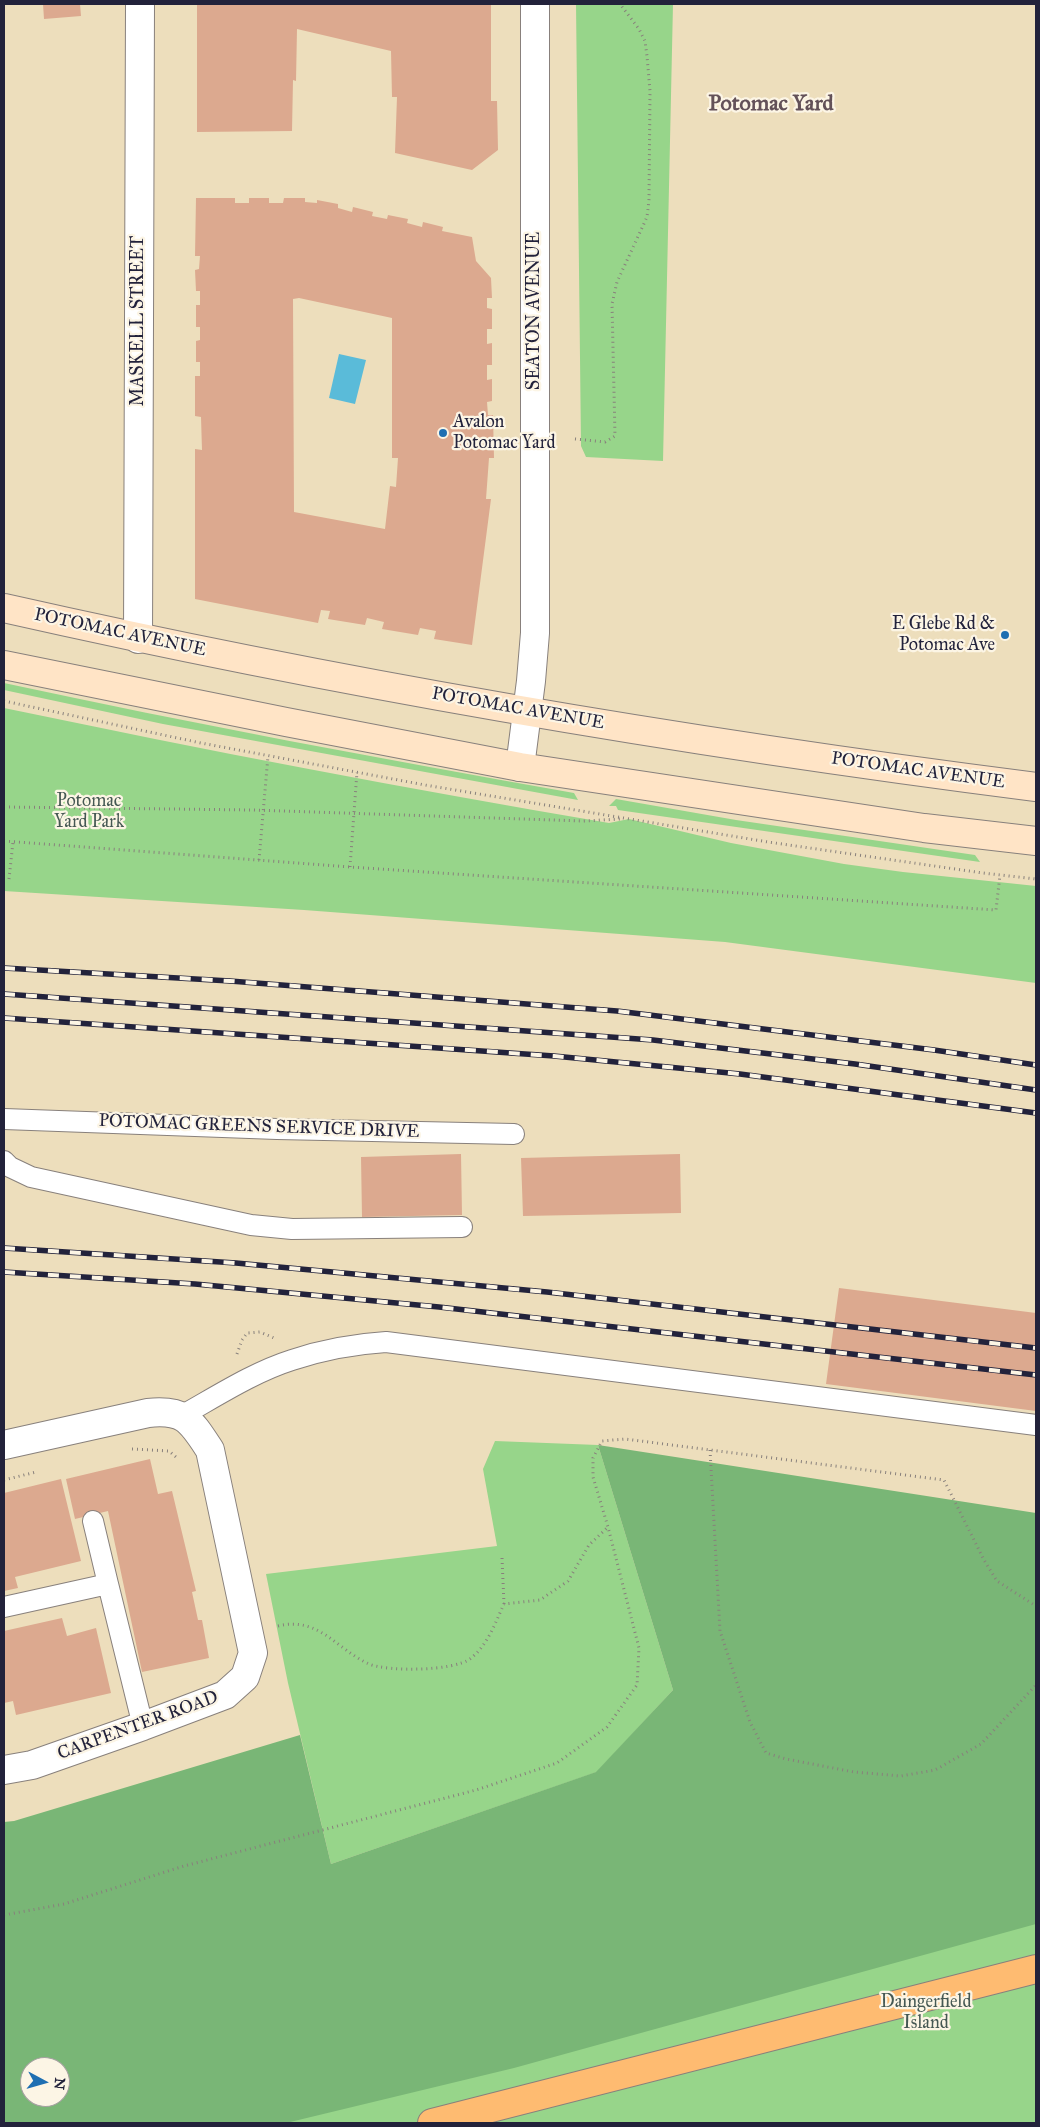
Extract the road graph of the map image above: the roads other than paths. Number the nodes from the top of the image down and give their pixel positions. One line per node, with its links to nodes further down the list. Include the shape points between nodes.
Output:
1 (140, 4): 4 (street, MASKELL STREET)
2 (535, 4): 6 (street, SEATON AVENUE, via 535,604)
3 (4, 608): 4 (street, POTOMAC AVENUE)
4 (138, 639): 6 (street, POTOMAC AVENUE)
5 (4, 665): 7 (street)
6 (528, 712): 7 (street, SEATON AVENUE); 8 (street, POTOMAC AVENUE)
7 (520, 766): 9 (street, via 924,828)
8 (1036, 787)
9 (1036, 841)
10 (4, 1119): 11 (lane, POTOMAC GREENS SERVICE DRIVE)
11 (514, 1134)
12 (4, 1161): 13 (lane, via 10,1168 31,1177 251,1225 292,1229)
13 (462, 1227)
14 (182, 1415): 15 (lane, via 290,1360 360,1344 386,1342); 16 (street, via 164,1411 148,1413); 20 (street, CARPENTER ROAD, via 210,1450 253,1652 245,1677 225,1695)
15 (1036, 1425)
16 (4, 1445)
17 (93, 1521): 18 (lane)
18 (108, 1584): 19 (lane); 20 (lane)
19 (4, 1607)
20 (143, 1726): 21 (street, CARPENTER ROAD, via 32,1765)
21 (4, 1770)
22 (1036, 1969): 23 (highway)
23 (432, 2123)

